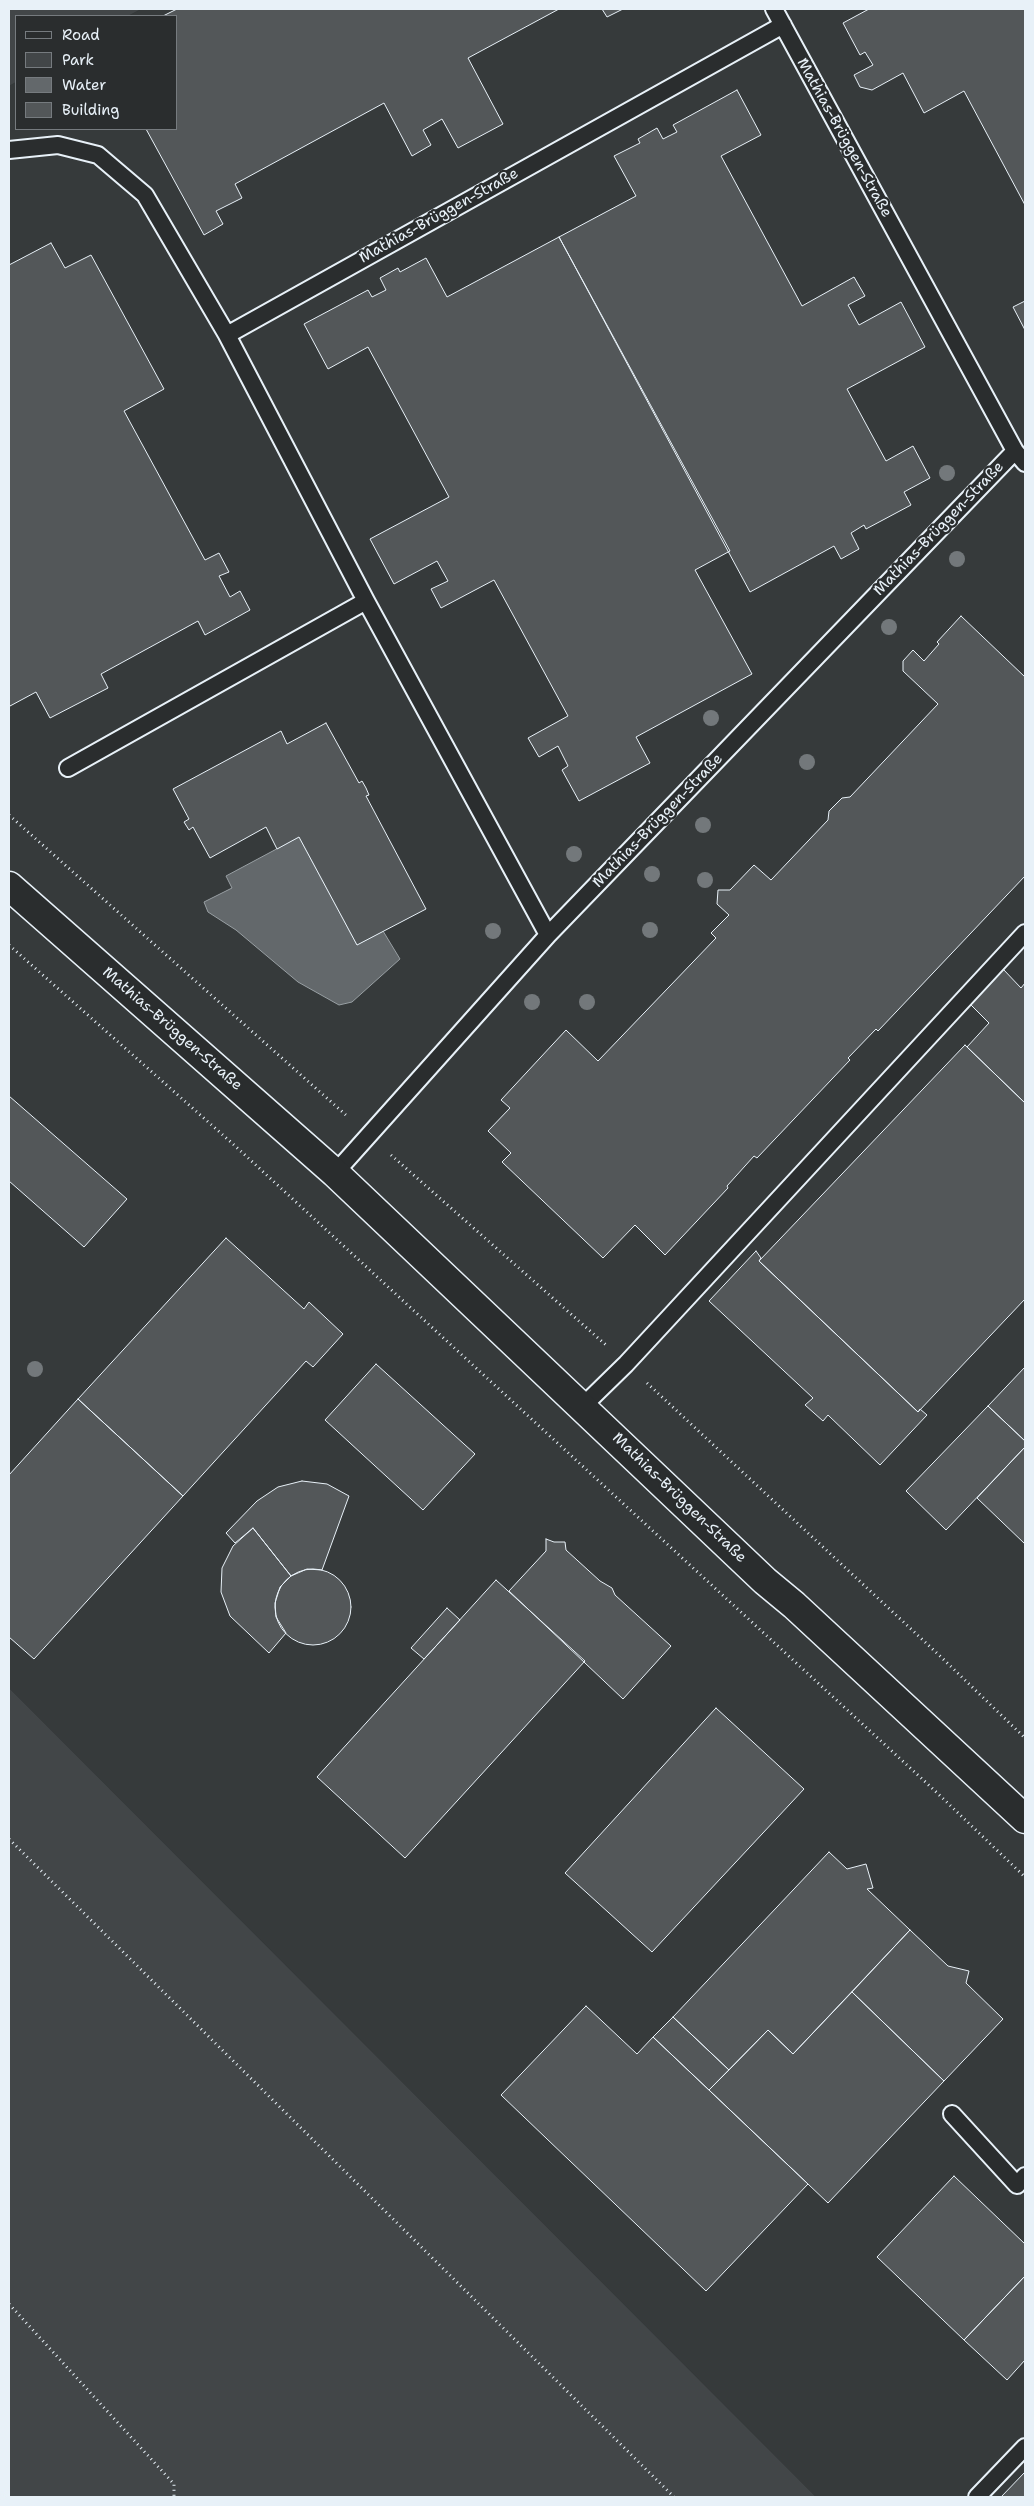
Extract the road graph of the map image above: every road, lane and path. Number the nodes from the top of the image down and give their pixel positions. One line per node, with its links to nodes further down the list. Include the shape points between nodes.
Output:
1 (774, 9): 2 (lane, Mathias-Brüggen-Straße)
2 (782, 25): 4 (lane, Mathias-Brüggen-Straße); 5 (lane, Mathias-Brüggen-Straße)
3 (9, 150): 4 (lane, via 58,145 98,155 145,195)
4 (227, 335): 6 (lane)
5 (1020, 457): 11 (lane, Mathias-Brüggen-Straße)
6 (366, 601): 7 (lane); 11 (lane)
7 (68, 768)
8 (9, 815): 13 (path)
9 (9, 886): 14 (street, Mathias-Brüggen-Straße)
10 (1025, 933): 15 (lane)
11 (548, 935): 13 (lane, Mathias-Brüggen-Straße)
12 (9, 946): 20 (path, via 233,1144)
13 (369, 1135): 14 (lane, Mathias-Brüggen-Straße); 15 (path)
14 (335, 1174): 16 (street, Mathias-Brüggen-Straße)
15 (626, 1364): 16 (lane); 17 (path)
16 (583, 1406): 18 (street, Mathias-Brüggen-Straße, via 765,1581)
17 (1025, 1738)
18 (1025, 1819)
19 (9, 1839): 26 (path)
20 (1025, 1877)
21 (952, 2114): 22 (lane, via 1017,2185)
22 (1025, 2176)
23 (9, 2304): 25 (path, via 174,2484)
24 (1025, 2448): 27 (lane)
25 (174, 2497)
26 (674, 2497)
27 (977, 2497)

